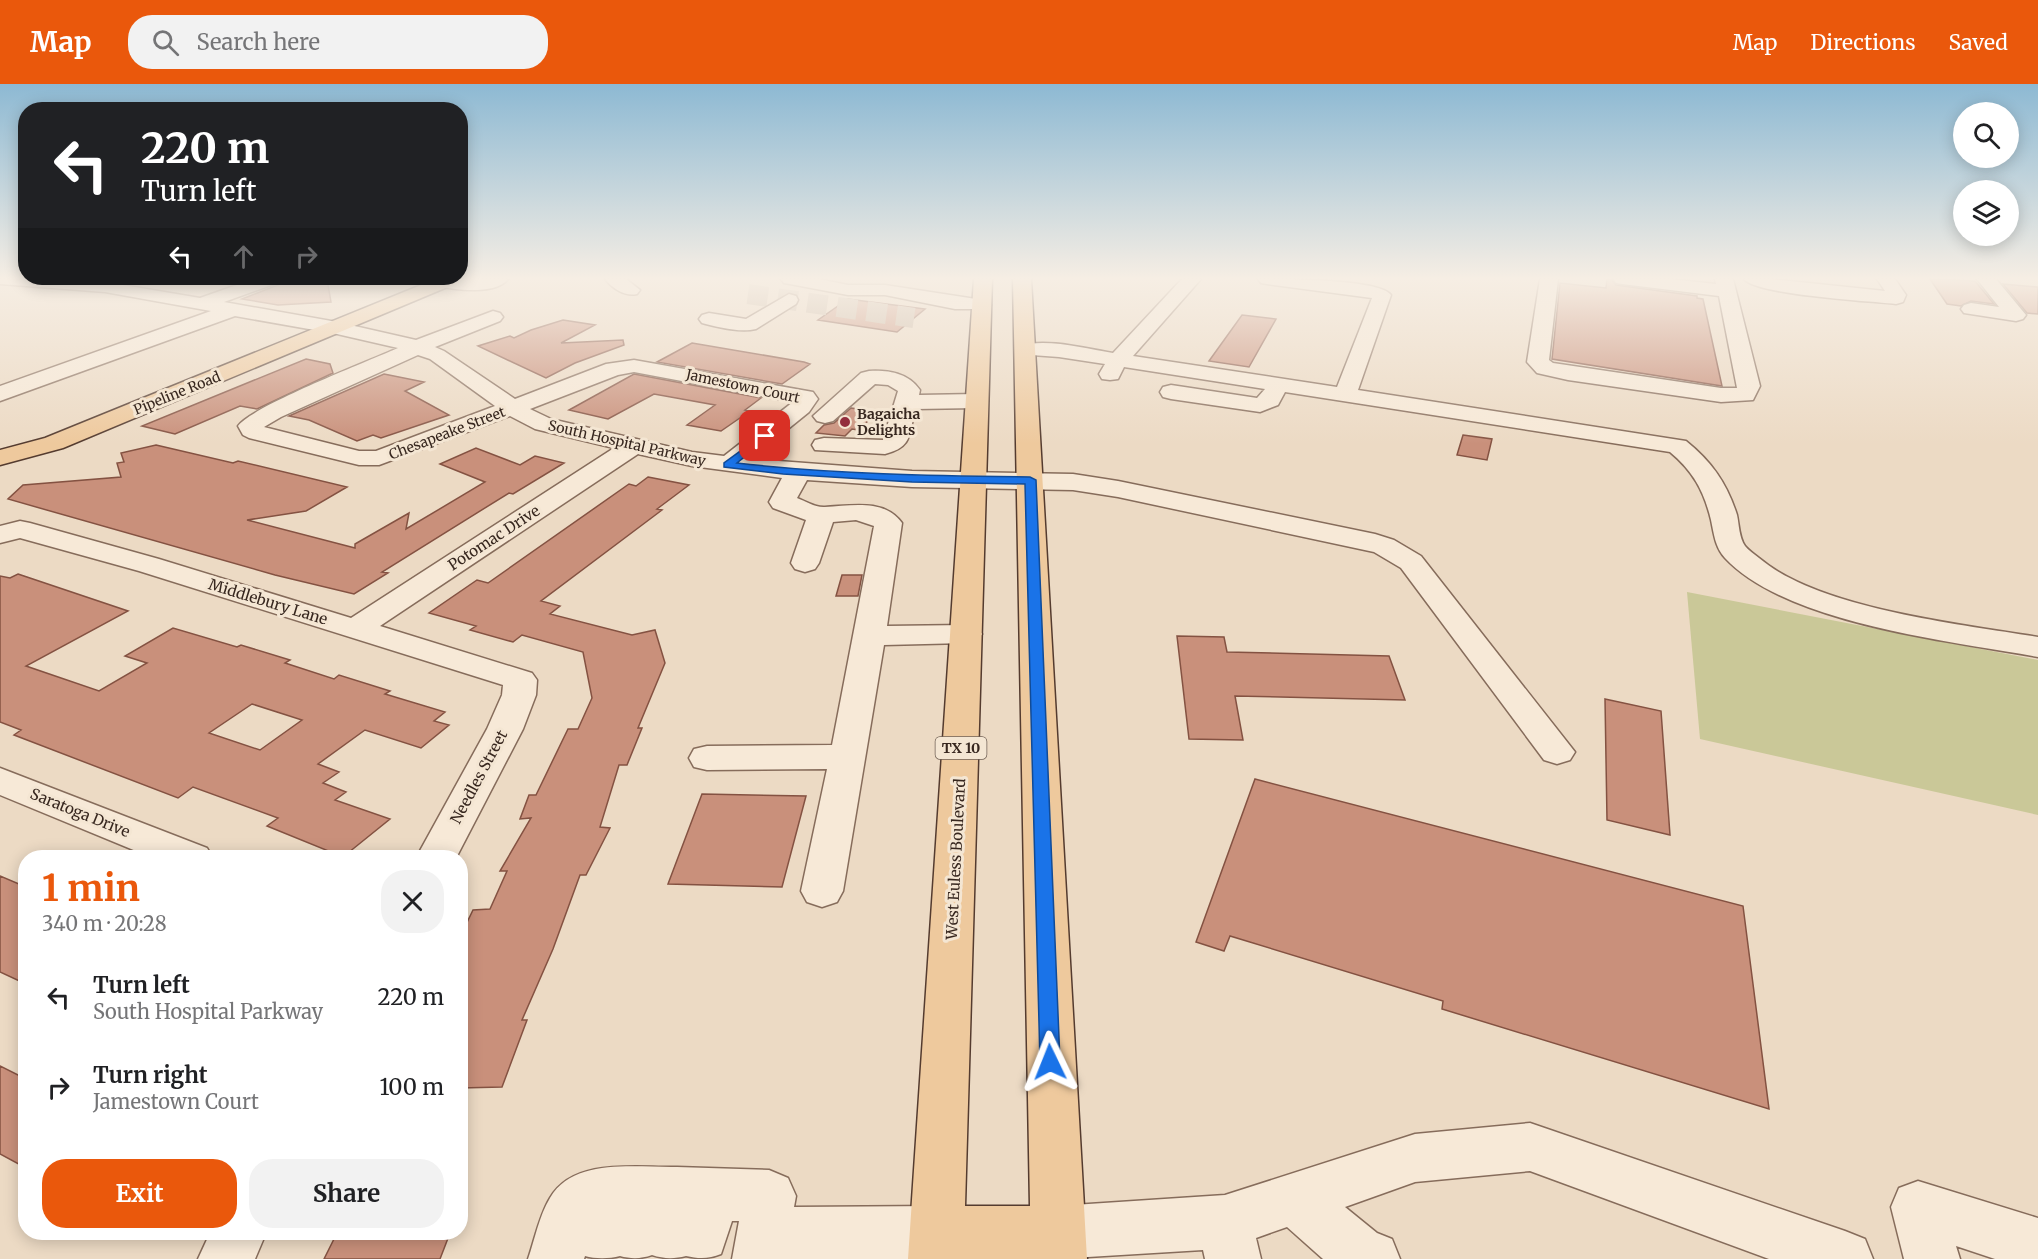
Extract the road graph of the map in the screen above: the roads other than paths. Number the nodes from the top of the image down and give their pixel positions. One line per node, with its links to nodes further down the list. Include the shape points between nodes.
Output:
1 (166, 334): 18 (street)
2 (312, 334): 25 (main road, Pipeline Road, via 54,443)
3 (359, 334): 11 (street, South Hospital Parkway)
4 (452, 334): 11 (street)
5 (981, 334): 12 (main road, West Euless Boulevard / TX 10)
6 (1024, 334): 13 (main road)
7 (1142, 334): 14 (street)
8 (1367, 334): 19 (street)
9 (1542, 334): 10 (street, via 1538,362 1545,368 1698,392 1745,395 1749,386)
10 (1737, 334)
11 (418, 347): 22 (street, South Hospital Parkway, via 437,355); 22 (street, Chesapeake Street, via 273,412 254,422 251,430 370,459)
12 (980, 350): 13 (main road); 20 (main road, West Euless Boulevard / TX 10)
13 (1025, 350): 14 (street); 29 (main road)
14 (1118, 360): 15 (street, via 1108,378); 16 (street)
15 (1129, 385)
16 (1278, 386): 17 (street, via 1270,400 1260,405); 19 (street)
17 (1151, 389)
18 (0, 394)
19 (1344, 396): 36 (street, via 1677,446 1700,464 1718,495 1732,549 1752,568 1786,587 1831,606)
20 (977, 401): 21 (street); 28 (main road, West Euless Boulevard / TX 10)
21 (906, 402): 23 (street, via 894,444); 23 (street, via 909,390 904,384 869,378 804,438 811,444)
22 (513, 408): 24 (street, South Hospital Parkway, via 543,424); 26 (street, Jamestown Court, via 614,369 634,366 807,399)
23 (824, 445): 27 (street)
24 (633, 447): 26 (street, South Hospital Parkway); 33 (street, Potomac Drive)
25 (0, 456)
26 (728, 465): 27 (street, South Hospital Parkway)
27 (803, 472): 28 (street, South Hospital Parkway); 30 (street, via 782,502)
28 (974, 480): 29 (street, South Hospital Parkway); 34 (main road, West Euless Boulevard / TX 10)
29 (1030, 480): 38 (street, South Hospital Parkway, via 1118,489 1384,546 1411,562); 49 (main road)
30 (821, 516): 32 (street); 35 (street, via 842,511 866,512 888,523)
31 (0, 535): 33 (street, Middlebury Lane, via 20,529)
32 (805, 563)
33 (355, 629): 37 (street, Middlebury Lane, via 520,680)
34 (966, 634): 35 (street); 48 (main road, West Euless Boulevard / TX 10)
35 (870, 636): 39 (street)
36 (2038, 646)
37 (519, 695): 43 (street, Needles Street)
38 (1557, 752)
39 (848, 757): 40 (street); 44 (street)
40 (707, 758)
41 (0, 781): 42 (street, Saratoga Drive)
42 (173, 850)
43 (440, 850)
44 (822, 891)
45 (1294, 1199): 47 (street); 54 (street, via 1359,1254); 55 (street, via 1415,1158 1530,1147)
46 (236, 1240): 52 (street)
47 (1229, 1241): 49 (street)
48 (937, 1246): 49 (main road); 51 (street)
49 (1058, 1246)
50 (2038, 1246): 56 (street, via 1918,1207)
51 (762, 1247): 53 (street, via 769,1196 657,1215 588,1195 569,1216)
52 (226, 1259)
53 (556, 1259)
54 (1372, 1259)
55 (1845, 1259)
56 (1932, 1259)

